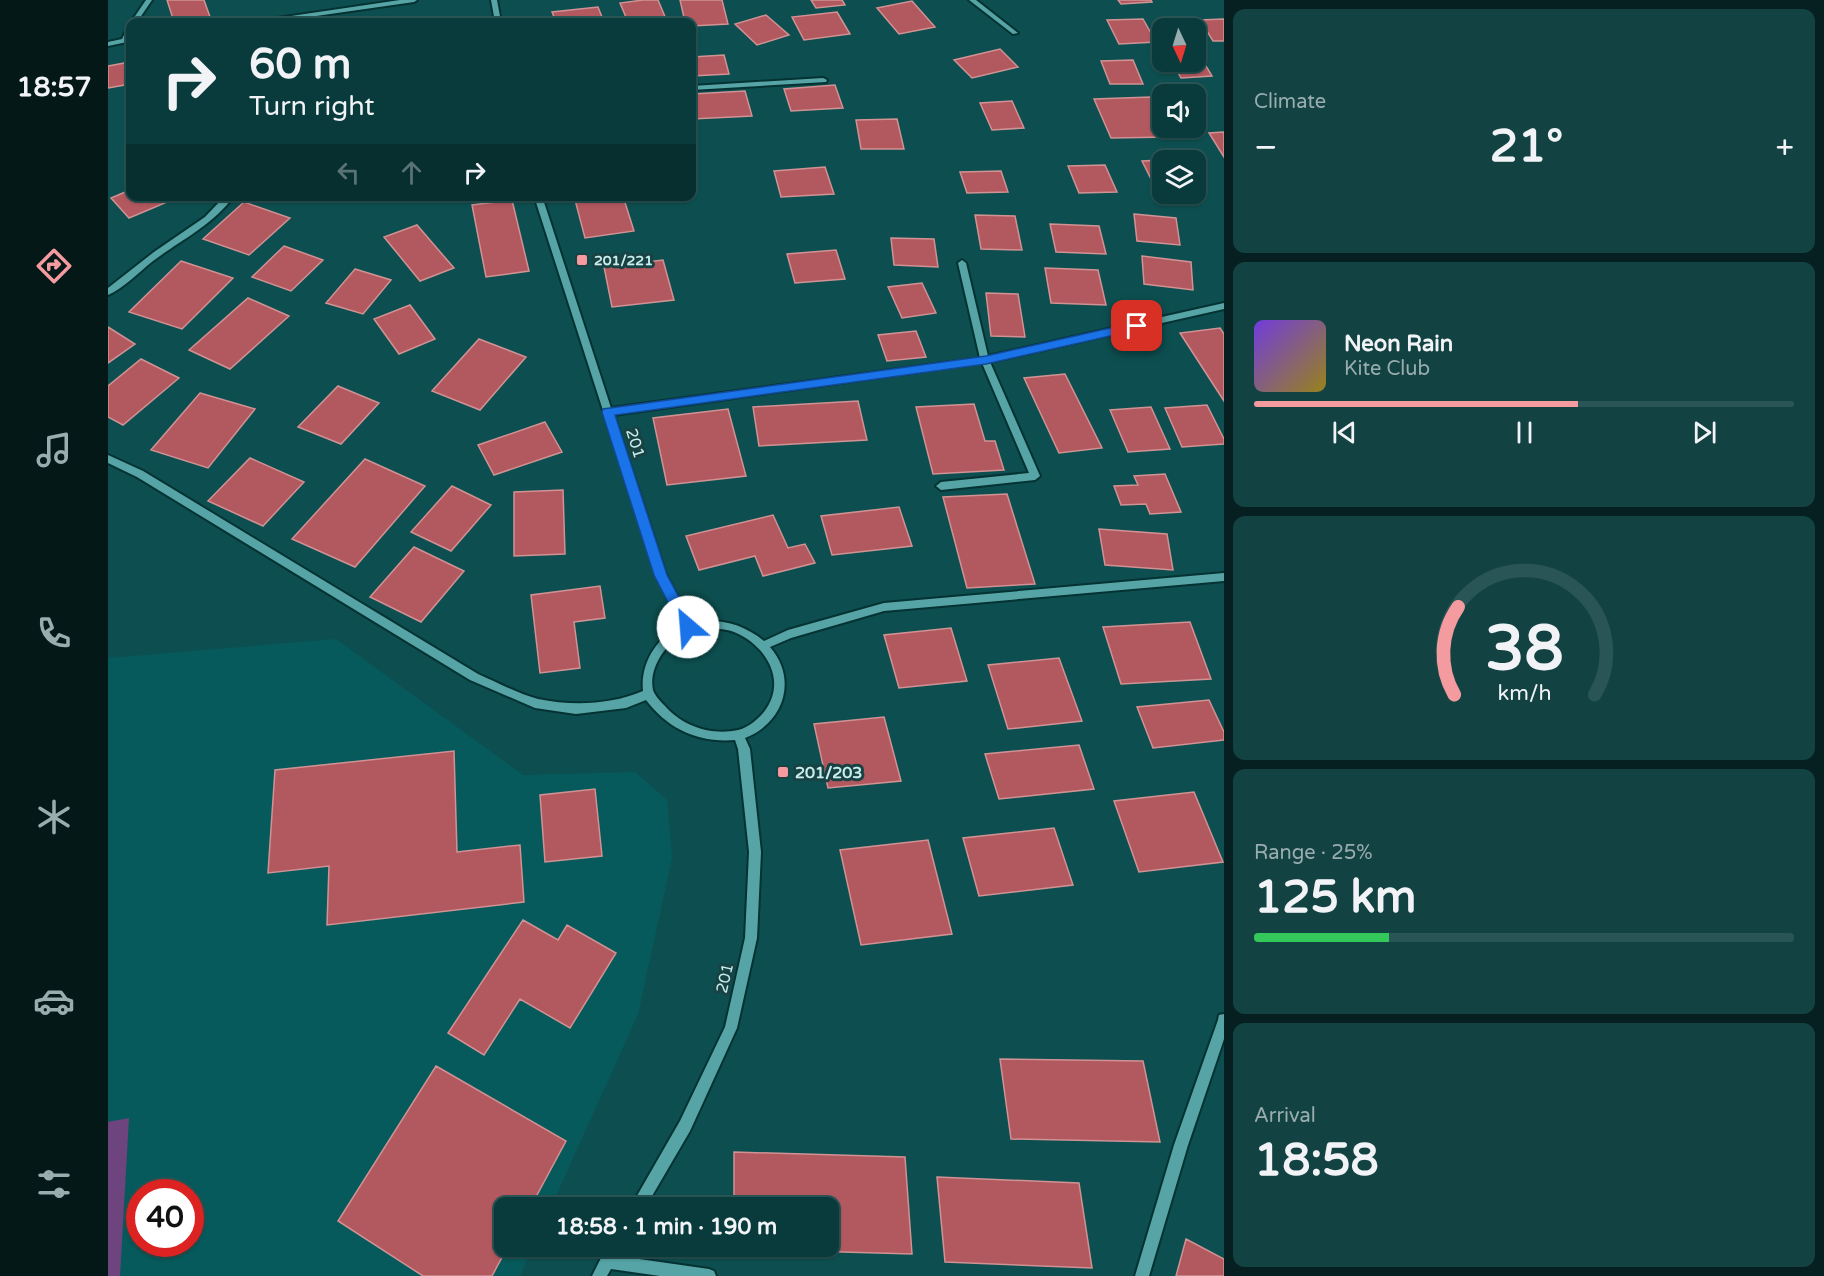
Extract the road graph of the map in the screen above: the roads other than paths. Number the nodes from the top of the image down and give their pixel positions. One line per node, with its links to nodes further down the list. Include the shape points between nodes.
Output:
1 (149, 0): 5 (street)
2 (414, 0): 6 (street)
3 (494, 0): 7 (street)
4 (972, 0): 8 (street)
5 (137, 18)
6 (291, 18)
7 (497, 18)
8 (1015, 33)
9 (126, 41): 10 (street)
10 (108, 44)
11 (823, 80): 12 (street)
12 (696, 88)
13 (227, 201): 16 (street, via 202,224)
14 (540, 201): 19 (street, 201)
15 (962, 263): 18 (street)
16 (108, 292)
17 (1224, 306): 18 (street)
18 (986, 360): 19 (street); 21 (street, via 1035,476)
19 (608, 412): 23 (street, 201, via 661,575)
20 (108, 459): 25 (street, via 140,474 474,677 535,703 576,709 626,703)
21 (941, 486)
22 (1224, 578): 24 (street, via 884,607 788,634)
23 (688, 627): 24 (street, via 711,624 737,628); 25 (street, via 669,638 655,655 648,677)
24 (765, 645): 26 (street, via 779,669 780,695 770,714 756,727)
25 (648, 694): 26 (street, via 663,713 682,727 710,735)
26 (738, 735): 28 (street, 201, via 744,749 755,852 748,949 731,1029 685,1126)
27 (1224, 1020): 33 (street)
28 (643, 1197)
29 (608, 1257): 30 (street)
30 (606, 1261): 31 (street); 32 (street)
31 (599, 1276)
32 (709, 1276)
33 (1142, 1276)

